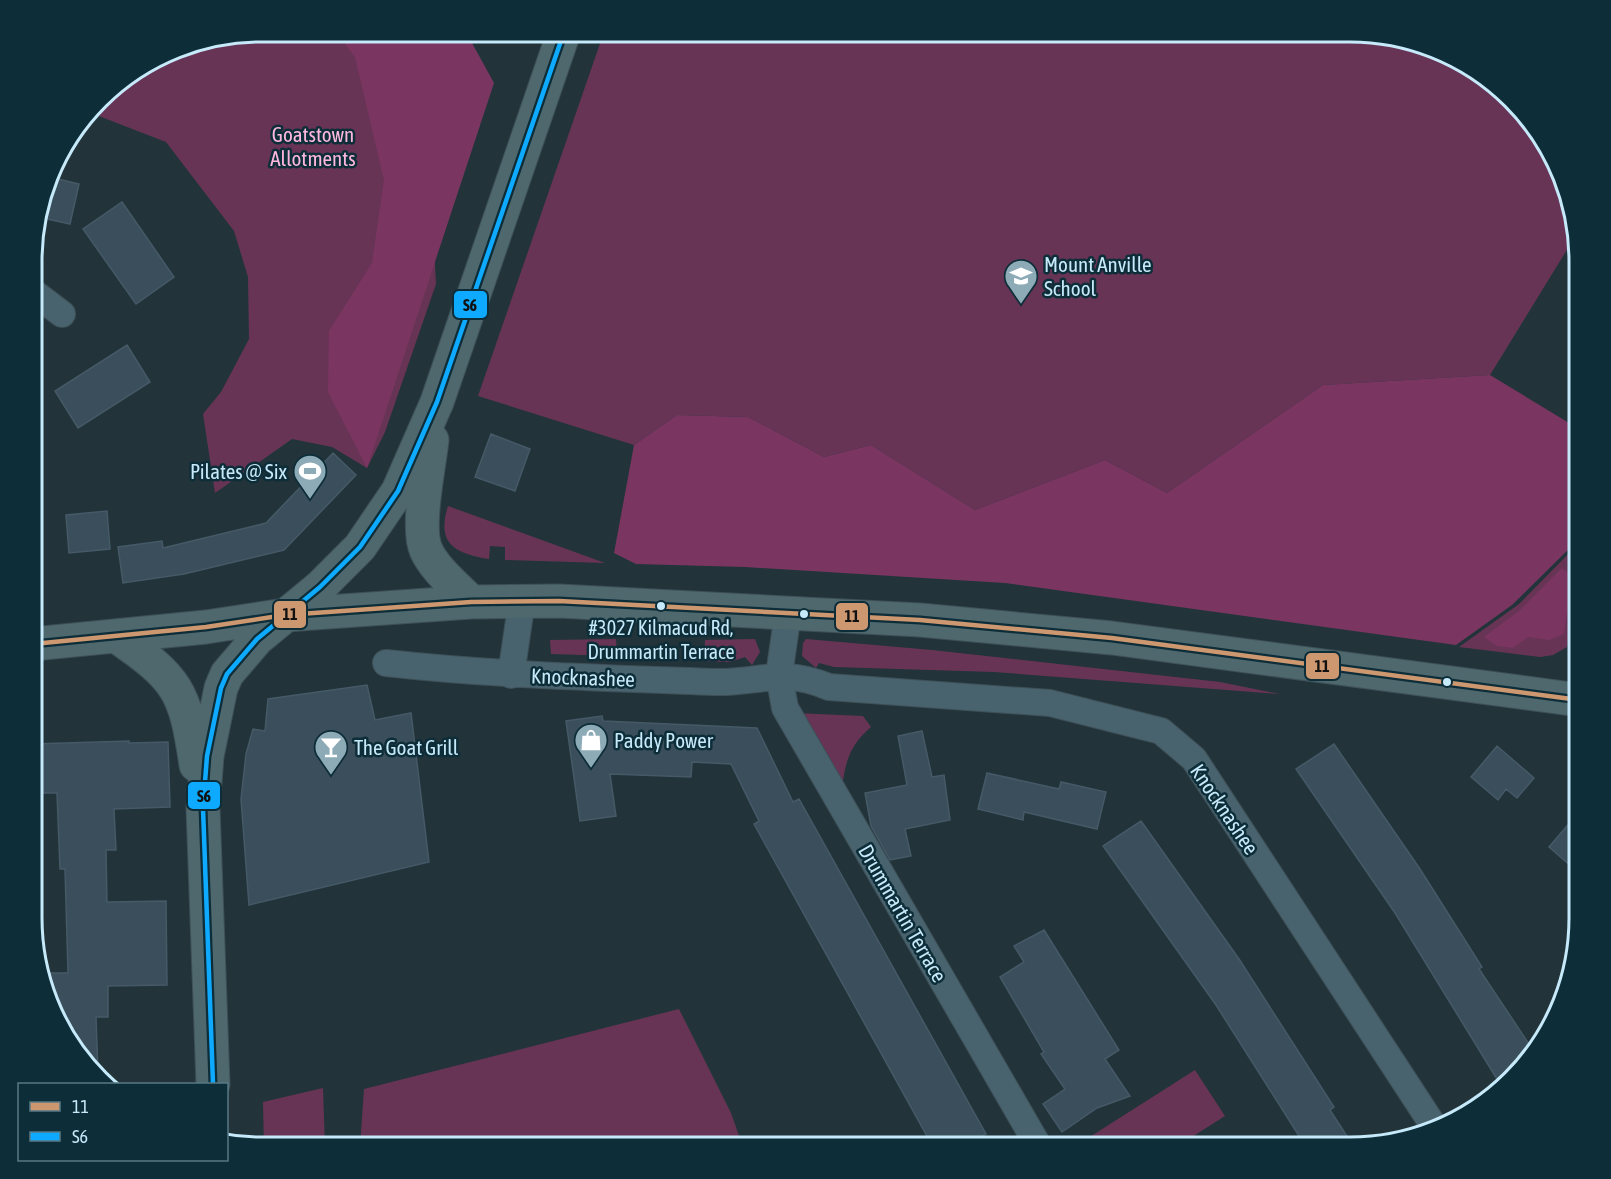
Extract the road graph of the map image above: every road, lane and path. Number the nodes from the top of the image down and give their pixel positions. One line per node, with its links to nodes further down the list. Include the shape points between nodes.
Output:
1 (561, 42): 4 (main road)
2 (42, 299): 3 (street)
3 (63, 314)
4 (435, 409): 6 (main road, via 423,540 438,567); 8 (main road, via 398,491 369,535 320,587)
5 (522, 600): 6 (main road); 7 (main road); 12 (street)
6 (471, 602): 8 (main road)
7 (788, 613): 13 (street); 14 (main road, via 920,620 1112,638)
8 (285, 615): 9 (main road); 15 (main road, via 240,658 221,688 207,756)
9 (116, 636): 10 (main road); 15 (main road, via 153,662 179,691 189,719)
10 (42, 643)
11 (386, 663): 12 (street, Knocknashee)
12 (511, 675): 13 (street, Knocknashee, via 726,683)
13 (779, 675): 17 (street, Knocknashee, via 805,678 829,687 1050,703 1161,731 1194,759); 18 (street, Drummartin Terrace, via 785,708)
14 (1569, 699)
15 (203, 808): 16 (main road)
16 (213, 1083)
17 (1430, 1122)
18 (1033, 1137)

